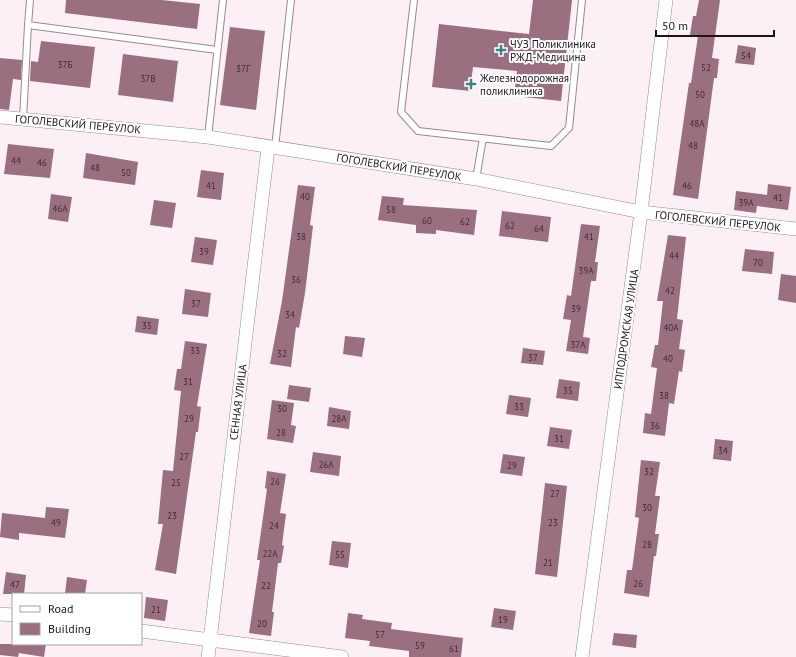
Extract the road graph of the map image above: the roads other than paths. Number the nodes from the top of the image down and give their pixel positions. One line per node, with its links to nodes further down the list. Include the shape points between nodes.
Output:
1 (30, 0): 7 (lane)
2 (223, 0): 8 (lane)
3 (291, 0): 13 (lane)
4 (414, 0): 12 (lane, via 401,112 418,131)
5 (582, 0): 12 (lane, via 569,128 551,146)
6 (666, 0): 15 (street, ИППОДРОМСКАЯ УЛИЦА)
7 (28, 24): 8 (lane); 10 (lane)
8 (217, 50): 11 (lane)
9 (0, 117): 10 (street, ГОГОЛЕВСКИЙ ПЕРЕУЛОК)
10 (23, 119): 11 (street, ГОГОЛЕВСКИЙ ПЕРЕУЛОК)
11 (208, 137): 13 (street, ГОГОЛЕВСКИЙ ПЕРЕУЛОК)
12 (483, 138): 14 (lane)
13 (272, 148): 14 (street, ГОГОЛЕВСКИЙ ПЕРЕУЛОК); 20 (street, СЕННАЯ УЛИЦА)
14 (476, 179): 15 (street, ГОГОЛЕВСКИЙ ПЕРЕУЛОК)
15 (641, 212): 16 (street, ГОГОЛЕВСКИЙ ПЕРЕУЛОК); 23 (street, ИППОДРОМСКАЯ УЛИЦА)
16 (796, 229)
17 (0, 614): 18 (street)
18 (12, 615)
19 (142, 631): 20 (street)
20 (210, 639): 21 (street, СЕННАЯ УЛИЦА); 22 (street)
21 (208, 657)
22 (342, 657)
23 (582, 657)

